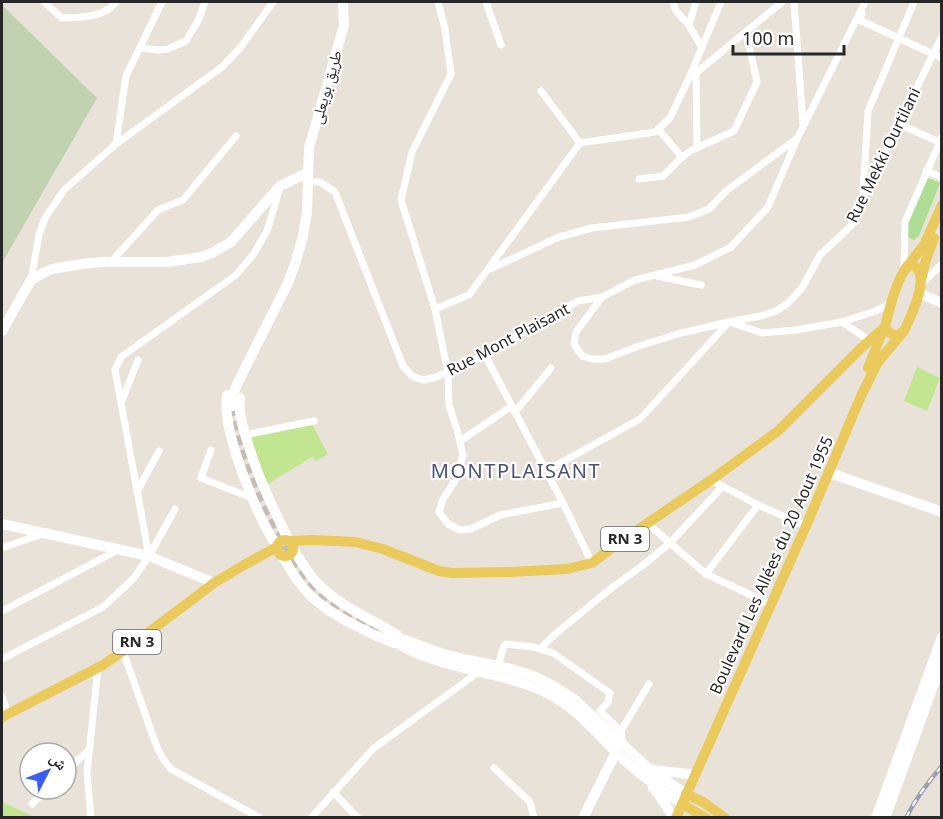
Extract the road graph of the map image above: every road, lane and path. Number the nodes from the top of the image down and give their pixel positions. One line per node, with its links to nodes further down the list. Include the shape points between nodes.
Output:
1 (44, 2): 2 (street, via 62,18 98,14)
2 (116, 2)
3 (162, 2): 21 (street)
4 (205, 2): 21 (street, via 186,41 168,49)
5 (273, 2): 35 (street, via 222,68)
6 (343, 2): 39 (main road, طريق بويعلى, via 344,25 309,148)
7 (438, 2): 58 (street, via 451,74 412,152 401,200)
8 (486, 2): 20 (street)
9 (673, 2): 16 (street)
10 (696, 2): 16 (street)
11 (721, 2): 22 (street)
12 (782, 2): 17 (street)
13 (794, 2): 29 (street)
14 (867, 2): 19 (street, via 859,20); 29 (street, Rue Mont Plaisant)
15 (914, 2): 19 (street)
16 (689, 25): 22 (street)
17 (746, 32): 25 (street); 36 (street, via 757,82 734,131)
18 (942, 36): 23 (street, Rue Mekki Ourtilani)
19 (899, 38): 23 (street); 43 (street, via 868,111)
20 (501, 45)
21 (140, 48): 35 (street, via 126,76)
22 (702, 48): 26 (street)
23 (933, 54): 24 (street); 28 (street, Rue Mekki Ourtilani)
24 (942, 58)
25 (696, 73): 26 (street); 36 (street)
26 (690, 78): 30 (street, via 670,118)
27 (541, 91): 34 (street)
28 (899, 124): 33 (street); 43 (street, Rue Mekki Ourtilani)
29 (803, 126): 32 (street, Rue Mont Plaisant)
30 (658, 129): 34 (street); 37 (street)
31 (236, 136): 46 (street, via 183,200 158,210)
32 (797, 139): 48 (street, via 726,191 709,209 689,217 592,228 566,235); 50 (street, Rue Mont Plaisant, via 768,207 731,247 695,265)
33 (941, 141): 38 (street)
34 (580, 143): 48 (street)
35 (116, 144): 51 (street, via 63,190 39,235)
36 (697, 148): 37 (street)
37 (682, 157): 41 (street, via 663,176)
38 (926, 171): 40 (street); 49 (street, via 905,222)
39 (307, 177): 42 (main road); 68 (main road, طريق بويعلى, via 306,212 297,261); 69 (street, Rue Mont Plaisant, via 335,192 403,366 412,376 423,380)
40 (942, 177)
41 (639, 179)
42 (280, 186): 46 (main road, via 231,242 212,253 167,262); 70 (street, via 267,231 236,275 121,357 115,370)
43 (863, 198): 59 (street, Rue Mekki Ourtilani, via 850,226 820,255 796,296 776,311)
44 (942, 205): 49 (main road, via 924,244)
45 (942, 221): 53 (main road, Boulevard Les Allées du 20 Aout 1955, via 930,248)
46 (111, 262): 51 (main road, via 52,269)
47 (942, 264): 53 (street)
48 (488, 270): 58 (street, via 470,295)
49 (904, 270): 53 (main road, via 916,266 921,273); 56 (main road)
50 (653, 275): 52 (street); 54 (street, Rue Mont Plaisant)
51 (31, 280): 62 (main road)
52 (701, 285)
53 (921, 286): 55 (main road); 57 (main road); 63 (main road, Boulevard Les Allées du 20 Aout 1955)
54 (602, 297): 59 (street, Rue Mekki Ourtilani, via 576,332 574,344 582,356 592,359 605,360 657,340); 65 (street, Rue Mont Plaisant, via 578,301)
55 (942, 297)
56 (892, 302): 60 (street); 61 (main road)
57 (942, 303)
58 (435, 309): 69 (street)
59 (729, 322): 60 (street, via 762,333); 78 (street, via 640,419)
60 (842, 322): 64 (street)
61 (885, 327): 63 (main road, via 888,333); 64 (main road, RN 3)
62 (2, 331)
63 (900, 333): 64 (main road); 79 (main road, Boulevard Les Allées du 20 Aout 1955, via 878,362 861,396)
64 (871, 341): 80 (main road, RN 3, via 778,431); 90 (main road, Boulevard Les Allées du 20 Aout 1955, via 875,351)
65 (484, 355): 69 (street, Rue Mont Plaisant); 72 (street)
66 (138, 360): 70 (street)
67 (551, 368): 72 (street)
68 (242, 373): 71 (main road); 74 (main road, via 239,405); 83 (main road, via 229,387 226,409)
69 (448, 373): 75 (street, via 449,405)
70 (121, 403): 82 (street)
71 (233, 406)
72 (514, 409): 75 (street); 78 (street)
73 (314, 421): 74 (street)
74 (245, 435): 93 (main road, via 264,489)
75 (460, 441): 84 (street, via 463,455 456,479 439,512 448,524 460,530 471,529 500,515)
76 (211, 450): 83 (street, via 201,478)
77 (159, 451): 82 (street)
78 (546, 471): 84 (street)
79 (830, 473): 87 (main road); 121 (main road, Boulevard Les Allées du 20 Aout 1955)
80 (711, 480): 81 (street); 88 (main road, RN 3)
81 (723, 486): 85 (street); 92 (street)
82 (137, 492): 97 (street)
83 (253, 498): 96 (main road)
84 (563, 503): 98 (street)
85 (758, 505): 90 (street); 99 (street)
86 (175, 508): 97 (street)
87 (942, 512)
88 (647, 523): 92 (street); 98 (main road, RN 3)
89 (2, 524): 91 (main road)
90 (801, 524): 101 (main road, Boulevard Les Allées du 20 Aout 1955)
91 (45, 533): 94 (street); 95 (main road)
92 (670, 543): 99 (street); 105 (street, via 599,597)
93 (291, 545): 96 (main road, RN 3, via 282,541); 98 (main road, RN 3, via 313,540 351,541 452,573 567,569); 104 (main road, via 310,575 330,594)
94 (2, 548)
95 (120, 549): 97 (main road); 102 (street)
96 (279, 550): 100 (main road, RN 3, via 252,560); 104 (main road, via 318,603 380,638)
97 (149, 556): 100 (main road); 107 (street, via 133,579 103,607)
98 (592, 563)
99 (706, 574): 101 (street)
100 (214, 583): 106 (main road, RN 3)
101 (766, 602): 121 (main road, Boulevard Les Allées du 20 Aout 1955)
102 (2, 611)
103 (942, 637): 135 (main road)
104 (401, 642): 109 (main road); 111 (main road, via 434,659)
105 (540, 649): 109 (street, via 506,644); 115 (street, via 553,653 610,693 609,702 600,711)
106 (123, 651): 110 (main road, RN 3); 129 (street, via 155,742 168,766)
107 (2, 659)
108 (942, 662): 136 (main road)
109 (498, 666): 117 (main road, via 560,689)
110 (98, 668): 114 (main road, RN 3); 116 (street)
111 (480, 671): 117 (main road, via 527,684 560,700); 122 (street, via 374,748)
112 (649, 684): 115 (street)
113 (2, 697): 114 (street)
114 (5, 716)
115 (621, 731): 117 (street)
116 (90, 749): 118 (street); 128 (street, via 87,773)
117 (621, 749): 120 (main road); 125 (main road)
118 (78, 760)
119 (494, 768): 132 (street, via 530,802)
120 (644, 771): 121 (main road); 121 (main road, via 674,774); 127 (main road)
121 (684, 791): 126 (main road); 127 (main road, Boulevard Les Allées du 20 Aout 1955); 134 (main road)
122 (333, 792): 130 (street); 131 (street)
123 (35, 801): 124 (street)
124 (32, 804)
125 (592, 810): 133 (main road)
126 (702, 815): 127 (main road)
127 (673, 816)
128 (91, 818)
129 (260, 818)
130 (310, 818)
131 (358, 818)
132 (534, 818)
133 (583, 818)
134 (725, 818)
135 (876, 818)
136 (885, 818)

